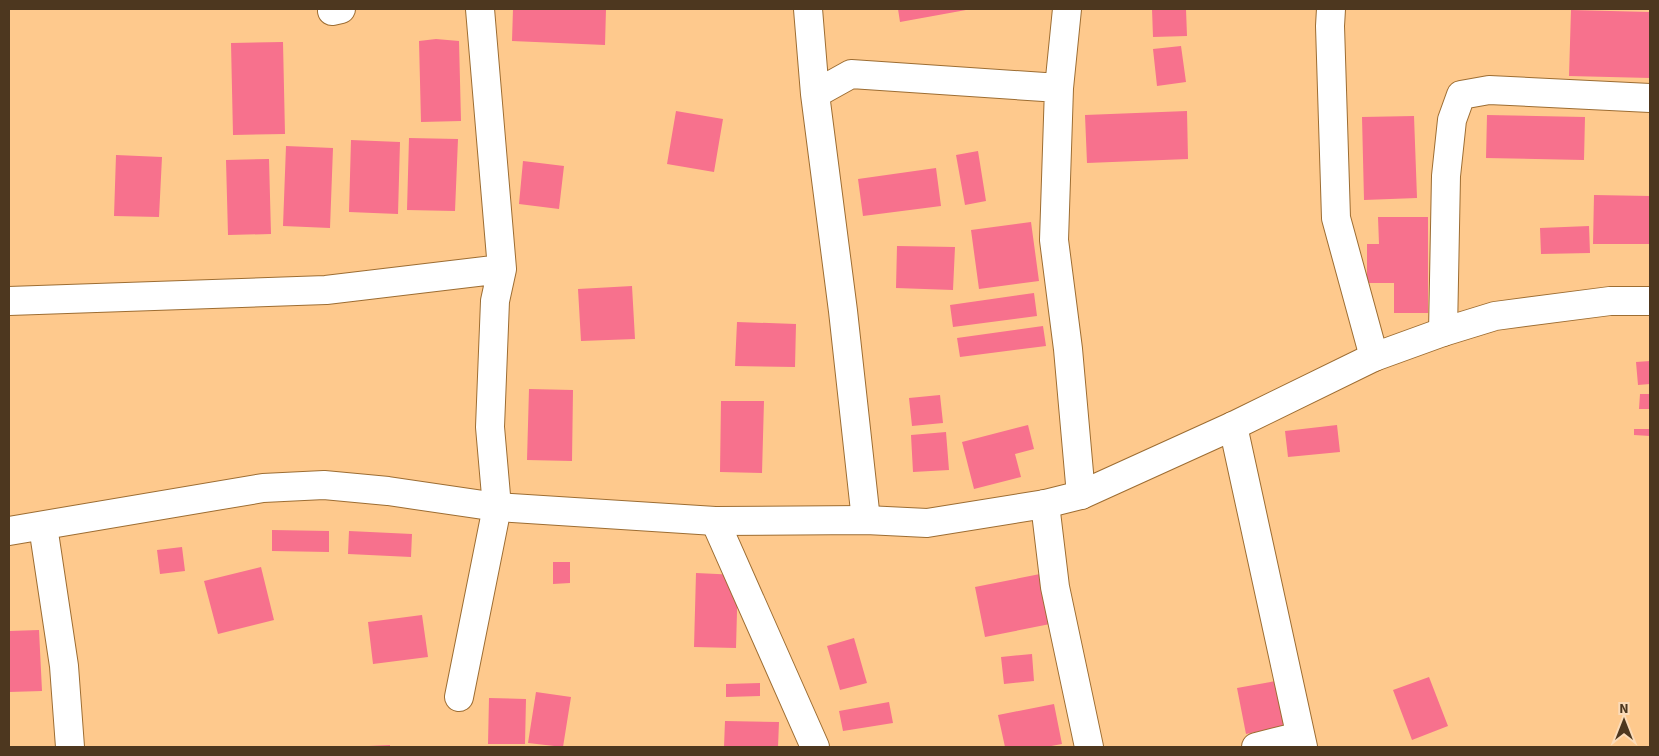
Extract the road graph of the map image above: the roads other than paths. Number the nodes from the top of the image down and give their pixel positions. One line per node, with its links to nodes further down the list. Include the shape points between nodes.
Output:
1 (480, 9): 8 (street)
2 (808, 9): 6 (street)
3 (1067, 9): 5 (street)
4 (1331, 9): 12 (street, via 1336,218)
5 (1058, 88): 6 (street, via 851,74); 14 (street, via 1054,240 1068,348)
6 (815, 94): 17 (street)
7 (1650, 98): 11 (street, via 1489,90 1461,96 1452,120 1446,176)
8 (502, 269): 9 (street, via 326,290); 16 (street, via 495,301 490,427)
9 (9, 301)
10 (1650, 301): 11 (street, via 1610,301 1494,316)
11 (1442, 332): 12 (street)
12 (1374, 357): 13 (street)
13 (1233, 426): 14 (street); 22 (street)
14 (1081, 495): 15 (street)
15 (1045, 504): 17 (street, via 928,523); 25 (street, via 1055,587)
16 (497, 507): 18 (street); 19 (street, via 324,485 272,487); 21 (street)
17 (866, 520): 18 (street)
18 (715, 521): 24 (street)
19 (42, 526): 20 (street); 23 (street, via 64,666)
20 (9, 531)
21 (459, 697)
22 (1302, 741): 26 (street)
23 (70, 747)
24 (815, 747)
25 (1089, 747)
26 (1256, 747)

